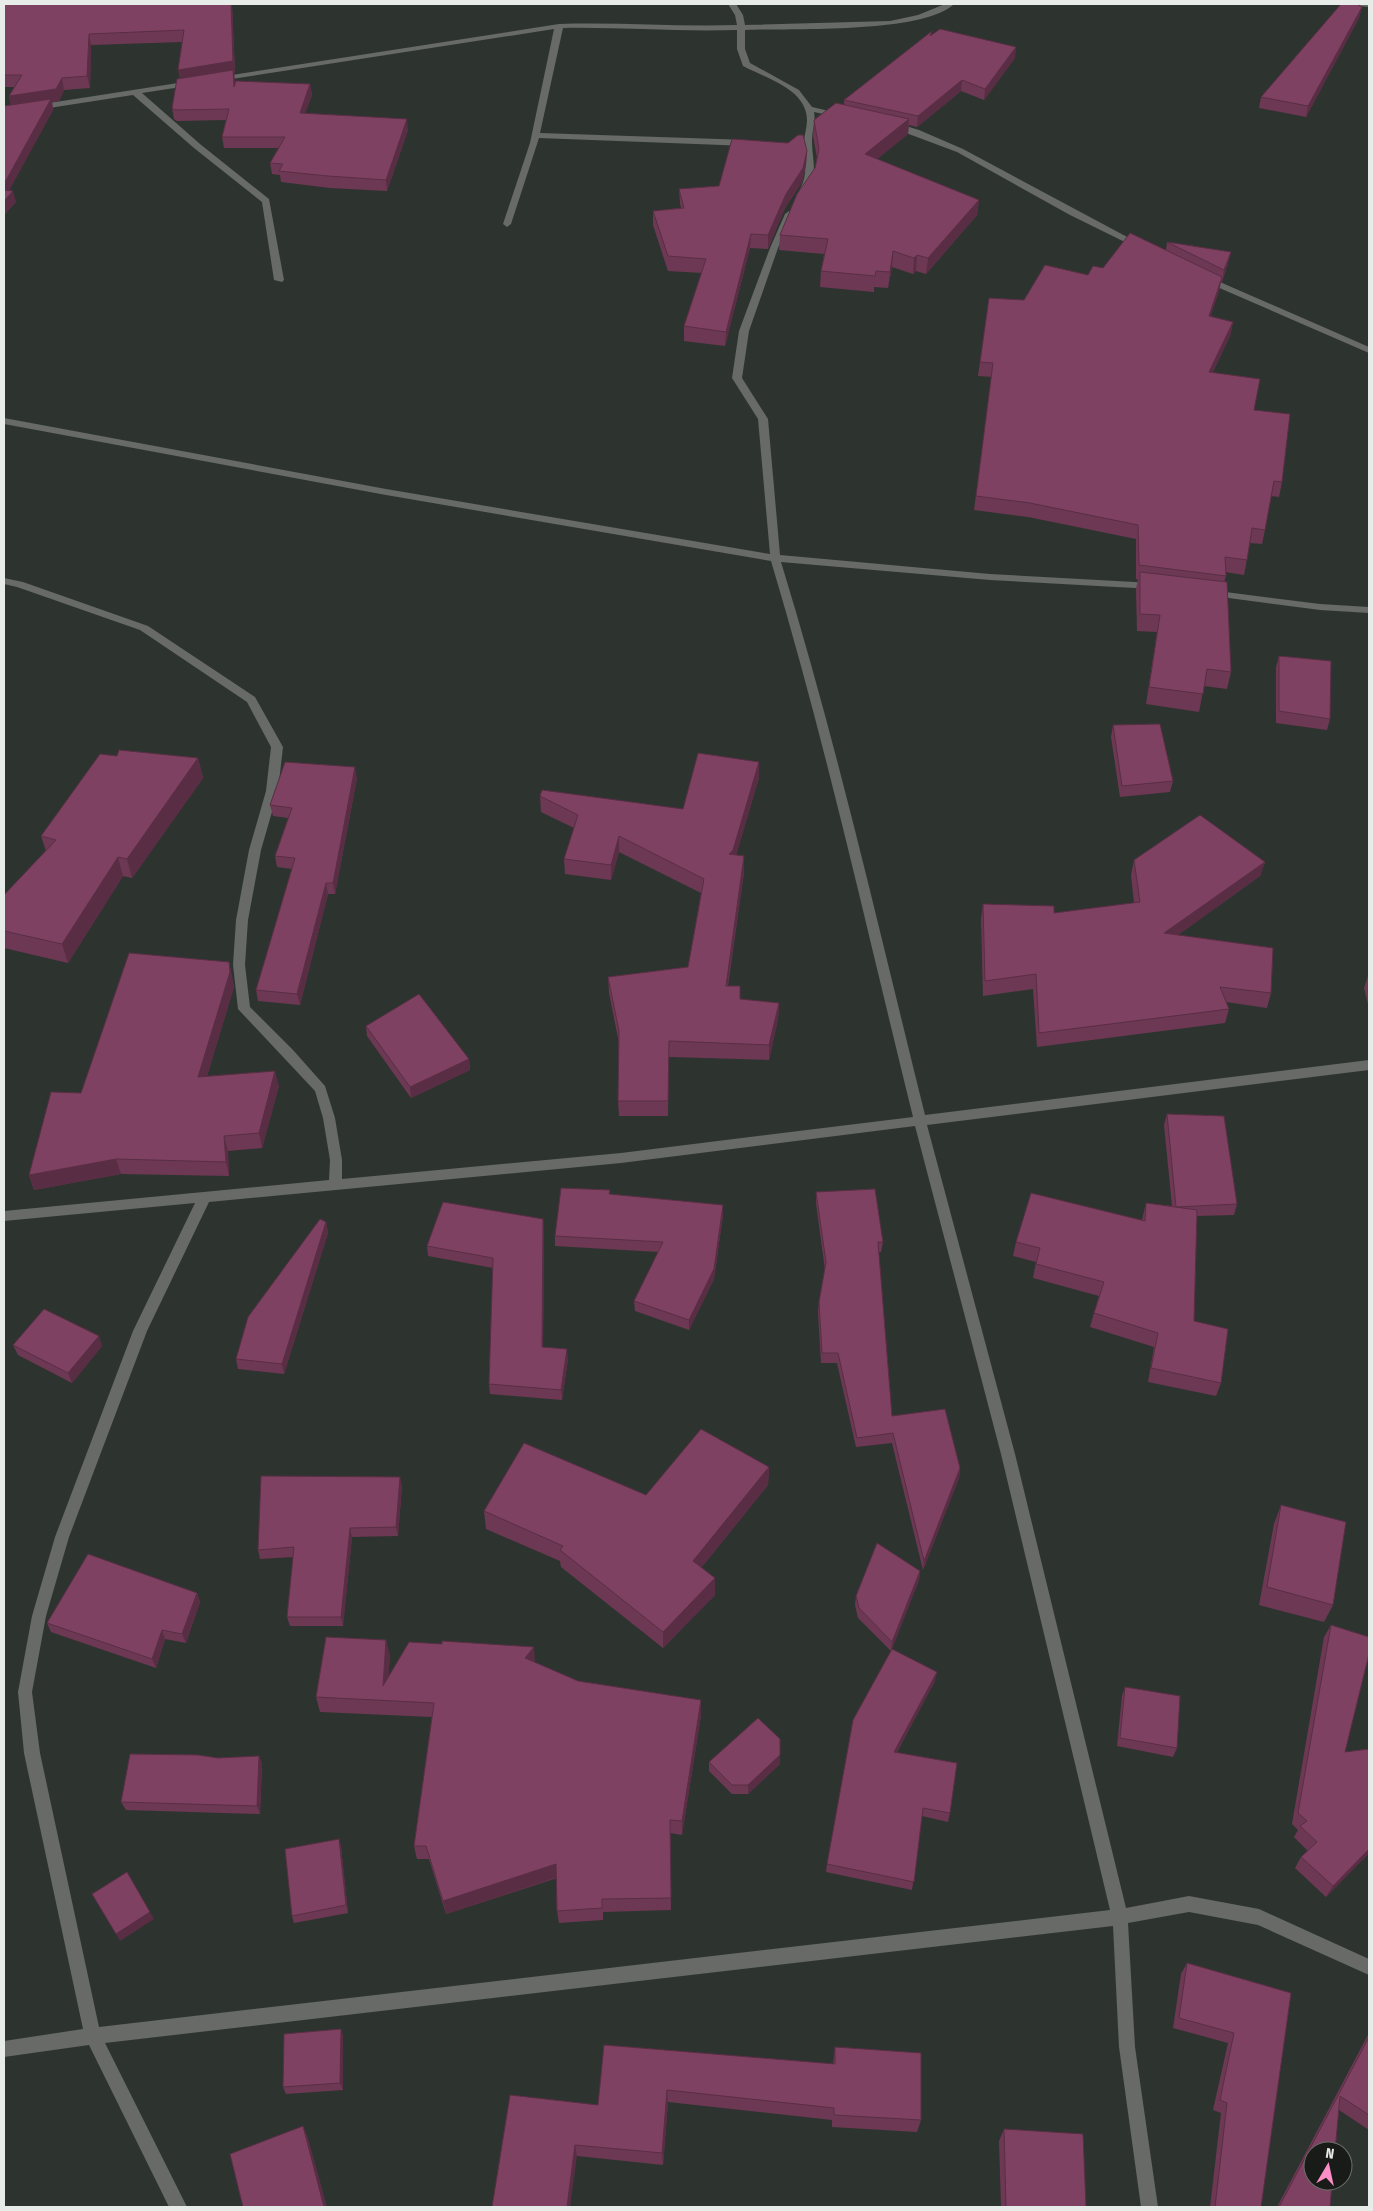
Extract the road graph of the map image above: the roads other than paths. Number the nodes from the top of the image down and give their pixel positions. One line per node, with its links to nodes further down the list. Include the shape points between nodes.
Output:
1 (732, 4): 6 (street)
2 (950, 4): 6 (street, via 936,13 890,23)
3 (1360, 4): 4 (street)
4 (1369, 5)
5 (559, 26): 6 (street, via 692,29); 7 (street); 14 (street)
6 (743, 26): 10 (street, via 741,49 746,64 784,84 802,97)
7 (213, 80)
8 (203, 82): 9 (street)
9 (136, 92): 11 (street); 19 (street, via 266,201)
10 (810, 109): 12 (street); 22 (street, via 812,121 804,145 812,165 808,183 791,209 774,248 744,331 737,378 763,419)
11 (4, 113)
12 (856, 118)
13 (881, 122): 17 (street, via 920,132 964,152)
14 (535, 135): 15 (street); 16 (street)
15 (761, 144)
16 (507, 224)
17 (1152, 252)
18 (1193, 272): 20 (street)
19 (278, 280)
20 (1369, 350)
21 (4, 421): 22 (street, via 386,492)
22 (775, 558): 24 (street); 28 (street, via 836,779)
23 (4, 581): 29 (street, via 144,628 251,700 277,747 272,791 242,920 239,966 244,1009 321,1089 336,1160)
24 (1165, 588)
25 (1194, 592): 26 (street)
26 (1369, 610)
27 (1369, 1065): 28 (street)
28 (920, 1121): 29 (street, via 621,1158); 32 (street, via 1008,1454)
29 (335, 1185): 30 (street)
30 (205, 1196): 31 (street); 34 (street, via 140,1331 62,1537 39,1616 25,1692 32,1753)
31 (4, 1216)
32 (1120, 1917): 33 (street, via 1189,1904 1259,1917); 34 (street); 37 (street, via 1127,2047)
33 (1369, 1967)
34 (93, 2036): 35 (street); 36 (street)
35 (4, 2049)
36 (178, 2207)
37 (1150, 2207)

